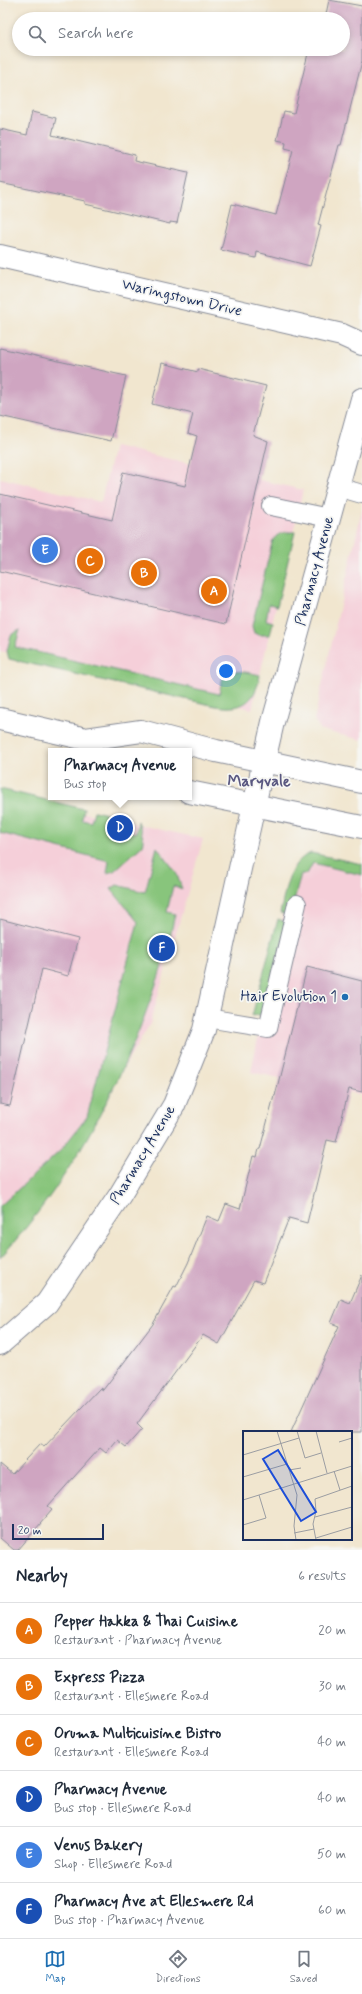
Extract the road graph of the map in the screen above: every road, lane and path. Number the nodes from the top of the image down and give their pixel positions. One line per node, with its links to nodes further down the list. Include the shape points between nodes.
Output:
1 (0, 256): 2 (street, Waringstown Drive, via 342,335)
2 (362, 344)
3 (362, 399): 4 (street, Pharmacy Avenue)
4 (338, 487): 5 (lane); 7 (street, Pharmacy Avenue)
5 (362, 494)
6 (271, 506): 7 (lane)
7 (330, 518): 10 (street, Pharmacy Avenue)
8 (0, 719): 9 (street)
9 (93, 745): 10 (street, via 141,732)
10 (264, 761): 11 (street); 13 (street, Pharmacy Avenue)
11 (362, 782)
12 (192, 793): 13 (street)
13 (254, 804): 14 (street); 16 (street, Pharmacy Avenue)
14 (362, 827)
15 (297, 904): 16 (lane, via 268,1028)
16 (207, 1018): 17 (street, Pharmacy Avenue, via 174,1105 120,1194 47,1303)
17 (0, 1344)

